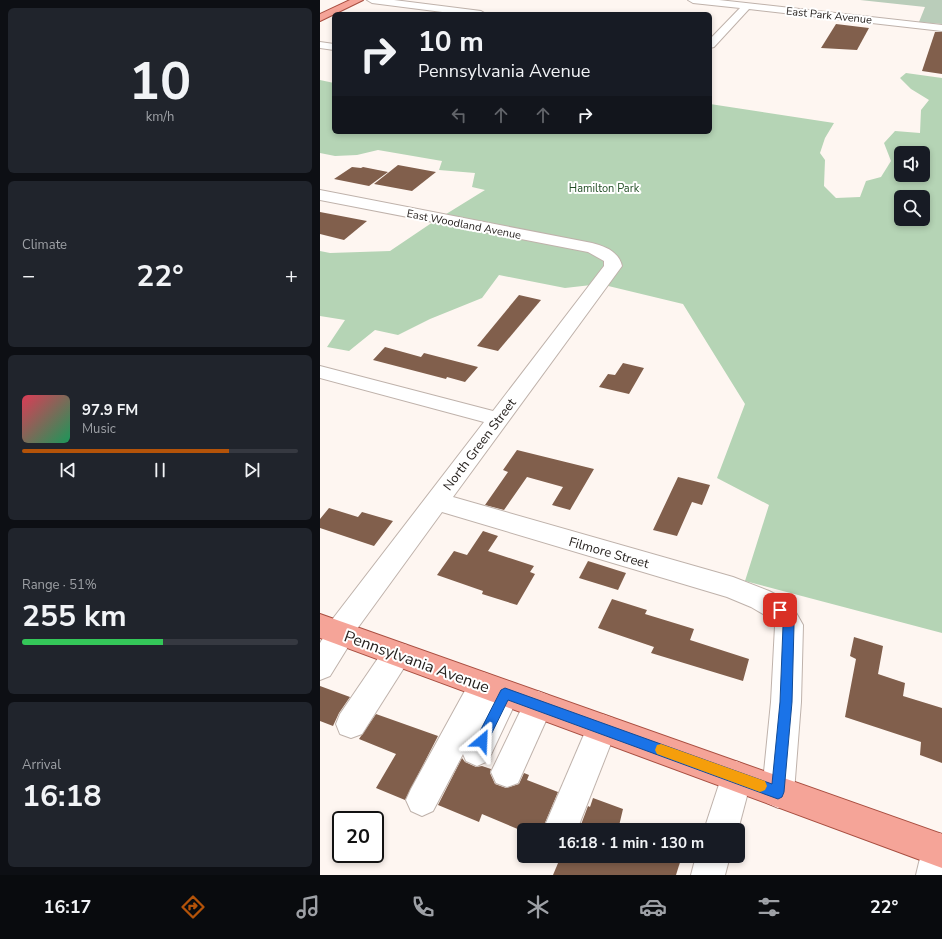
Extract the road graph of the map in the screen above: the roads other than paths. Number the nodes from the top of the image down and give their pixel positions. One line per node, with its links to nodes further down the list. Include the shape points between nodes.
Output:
1 (358, 0): 6 (main road)
2 (372, 0): 7 (street)
3 (693, 0): 4 (street, East Park Avenue)
4 (747, 6): 9 (street, East Park Avenue); 10 (street)
5 (332, 12): 8 (main road)
6 (333, 12)
7 (465, 12)
8 (320, 18)
9 (942, 28)
10 (712, 43)
11 (320, 45): 12 (street)
12 (332, 47)
13 (320, 195): 14 (street, East Woodland Avenue, via 592,248)
14 (607, 255): 16 (street, North Green Street, via 612,259 613,266)
15 (320, 372): 16 (street)
16 (498, 419): 17 (street, North Green Street)
17 (436, 502): 18 (street, North Green Street); 28 (street, Filmore Street, via 733,588 780,610 789,625 786,702)
18 (333, 631): 19 (main road, Pennsylvania Avenue); 20 (street, North Green Street)
19 (397, 654): 21 (main road, Pennsylvania Avenue); 23 (street)
20 (320, 667)
21 (494, 689): 22 (main road, Pennsylvania Avenue); 25 (street); 29 (street)
22 (545, 708): 24 (main road, Pennsylvania Avenue); 26 (street)
23 (351, 724)
24 (602, 728): 27 (main road, Pennsylvania Avenue); 30 (street)
25 (477, 751)
26 (514, 772)
27 (736, 777): 28 (main road, Pennsylvania Avenue); 31 (street)
28 (778, 792): 32 (main road, Pennsylvania Avenue)
29 (422, 800)
30 (563, 823)
31 (723, 823)
32 (938, 859)
33 (711, 863): 34 (street)
34 (708, 875)

